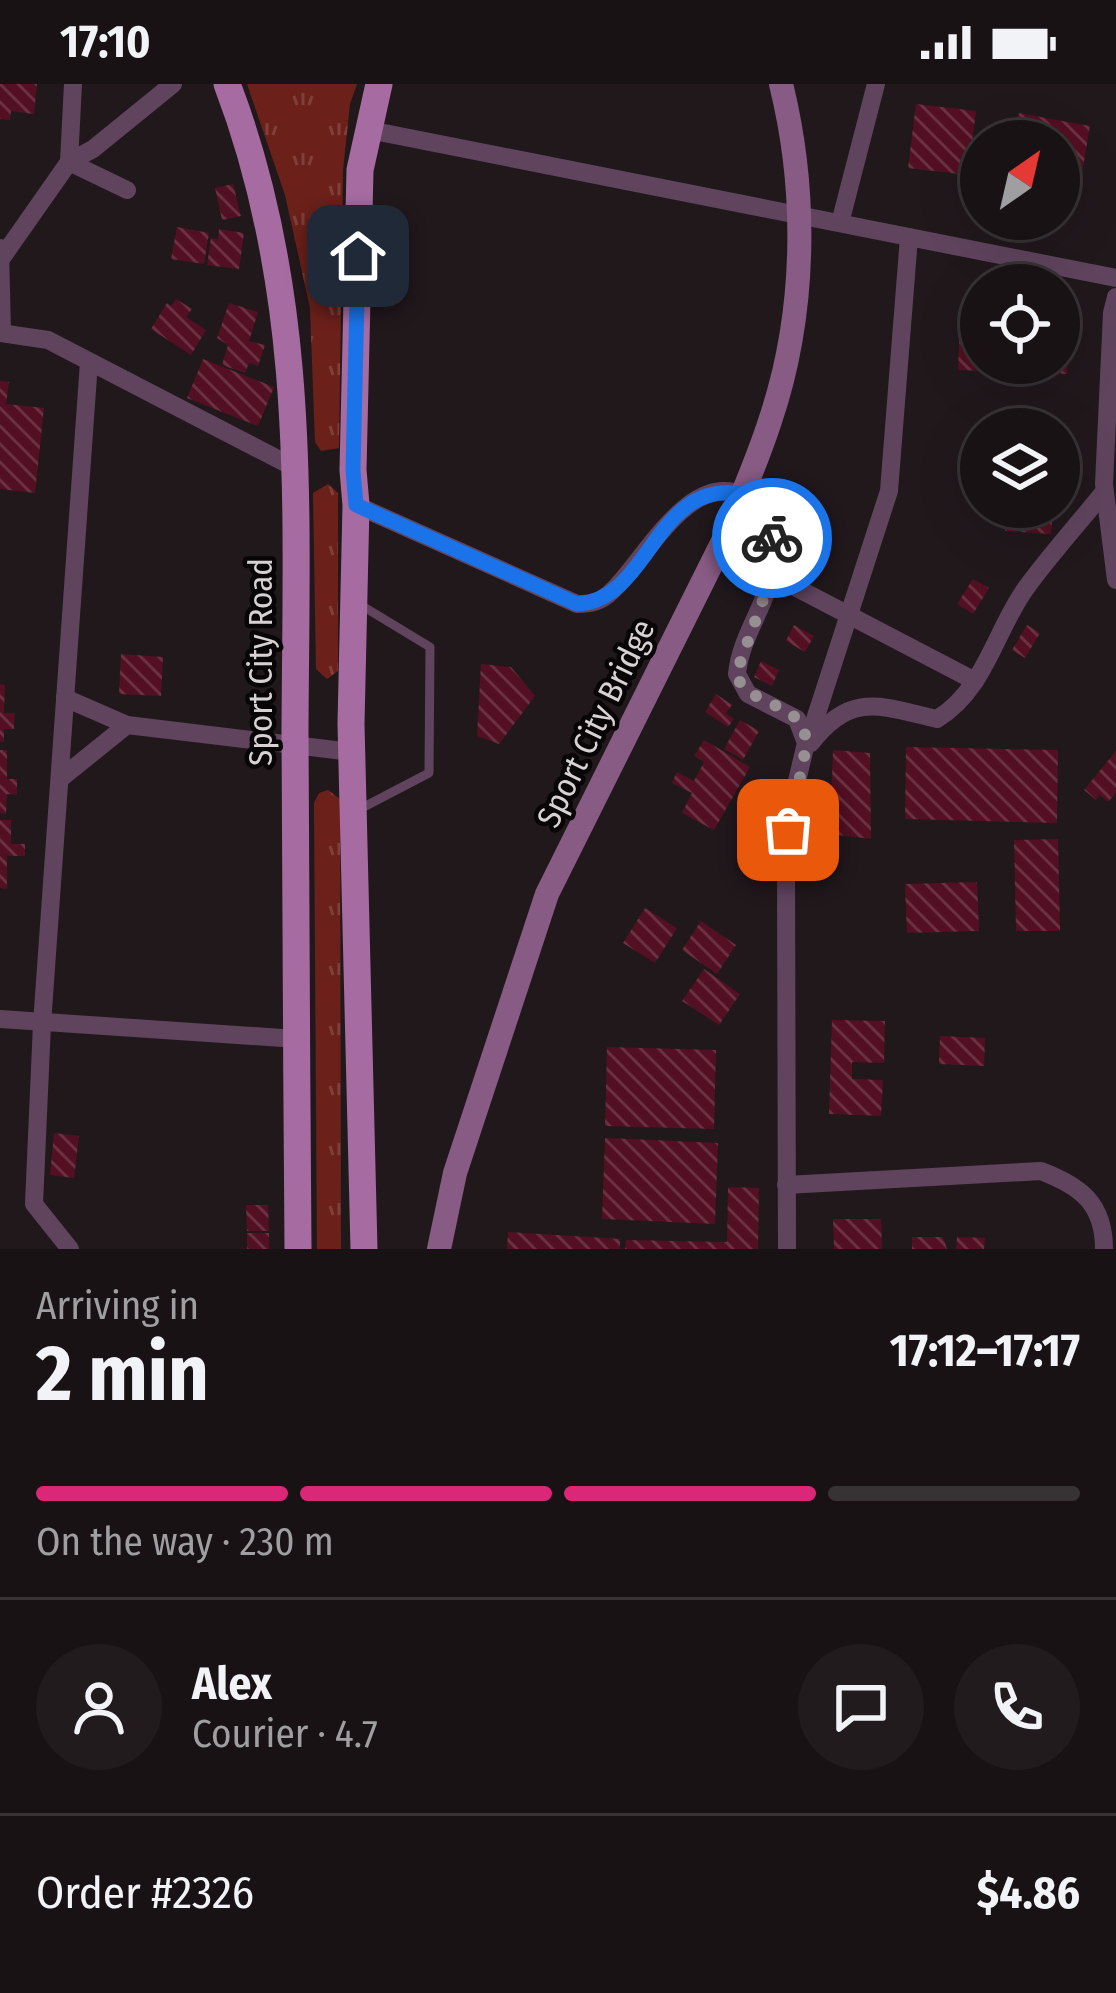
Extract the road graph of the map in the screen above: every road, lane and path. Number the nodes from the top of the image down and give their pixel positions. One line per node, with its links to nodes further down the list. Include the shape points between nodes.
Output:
1 (73, 84): 8 (street)
2 (173, 84): 8 (street)
3 (226, 84): 18 (main road, Sport City Road, via 279,271)
4 (379, 84): 7 (main road)
5 (781, 84): 40 (main road, Sport City Bridge, bridge, via 799,256 795,319 771,418 727,533 548,894 455,1173)
6 (876, 84): 10 (street)
7 (368, 130): 10 (street); 20 (main road, via 360,170)
8 (69, 162): 9 (street); 13 (street)
9 (127, 190)
10 (840, 223): 11 (street)
11 (909, 237): 14 (street); 24 (street, via 889,491)
12 (0, 242): 13 (street)
13 (1, 260): 16 (street)
14 (1116, 278)
15 (1116, 297): 19 (street)
16 (1, 333): 17 (street, via 48,340)
17 (89, 362): 18 (street); 26 (street)
18 (297, 470): 28 (main road, Sport City Road)
19 (1105, 493): 22 (street); 25 (street, via 1027,587)
20 (356, 505): 21 (street, via 585,604 613,591 685,506 704,495 741,494 763,514); 23 (main road)
21 (772, 575): 24 (street); 29 (street, via 736,674 748,694 797,718)
22 (1116, 580)
23 (354, 601): 30 (main road); 32 (lane, via 430,647 430,689 429,773)
24 (846, 614): 25 (street); 29 (street)
25 (975, 681): 29 (street, via 937,719 876,704 836,715)
26 (65, 698): 27 (street); 31 (street)
27 (127, 725): 28 (street); 31 (street)
28 (295, 746): 30 (street); 35 (main road, Sport City Road)
29 (805, 751): 36 (street, via 786,865)
30 (352, 752): 32 (main road)
31 (60, 779): 34 (street)
32 (353, 812): 39 (main road)
33 (0, 1019): 34 (street)
34 (42, 1024): 35 (street); 37 (street, via 34,1204)
35 (297, 1039): 38 (main road, Sport City Road)
36 (786, 1186): 41 (street); 42 (street, via 1041,1171 1092,1200)
37 (70, 1249)
38 (298, 1249)
39 (364, 1249)
40 (439, 1249)
41 (787, 1249)
42 (1104, 1249)

